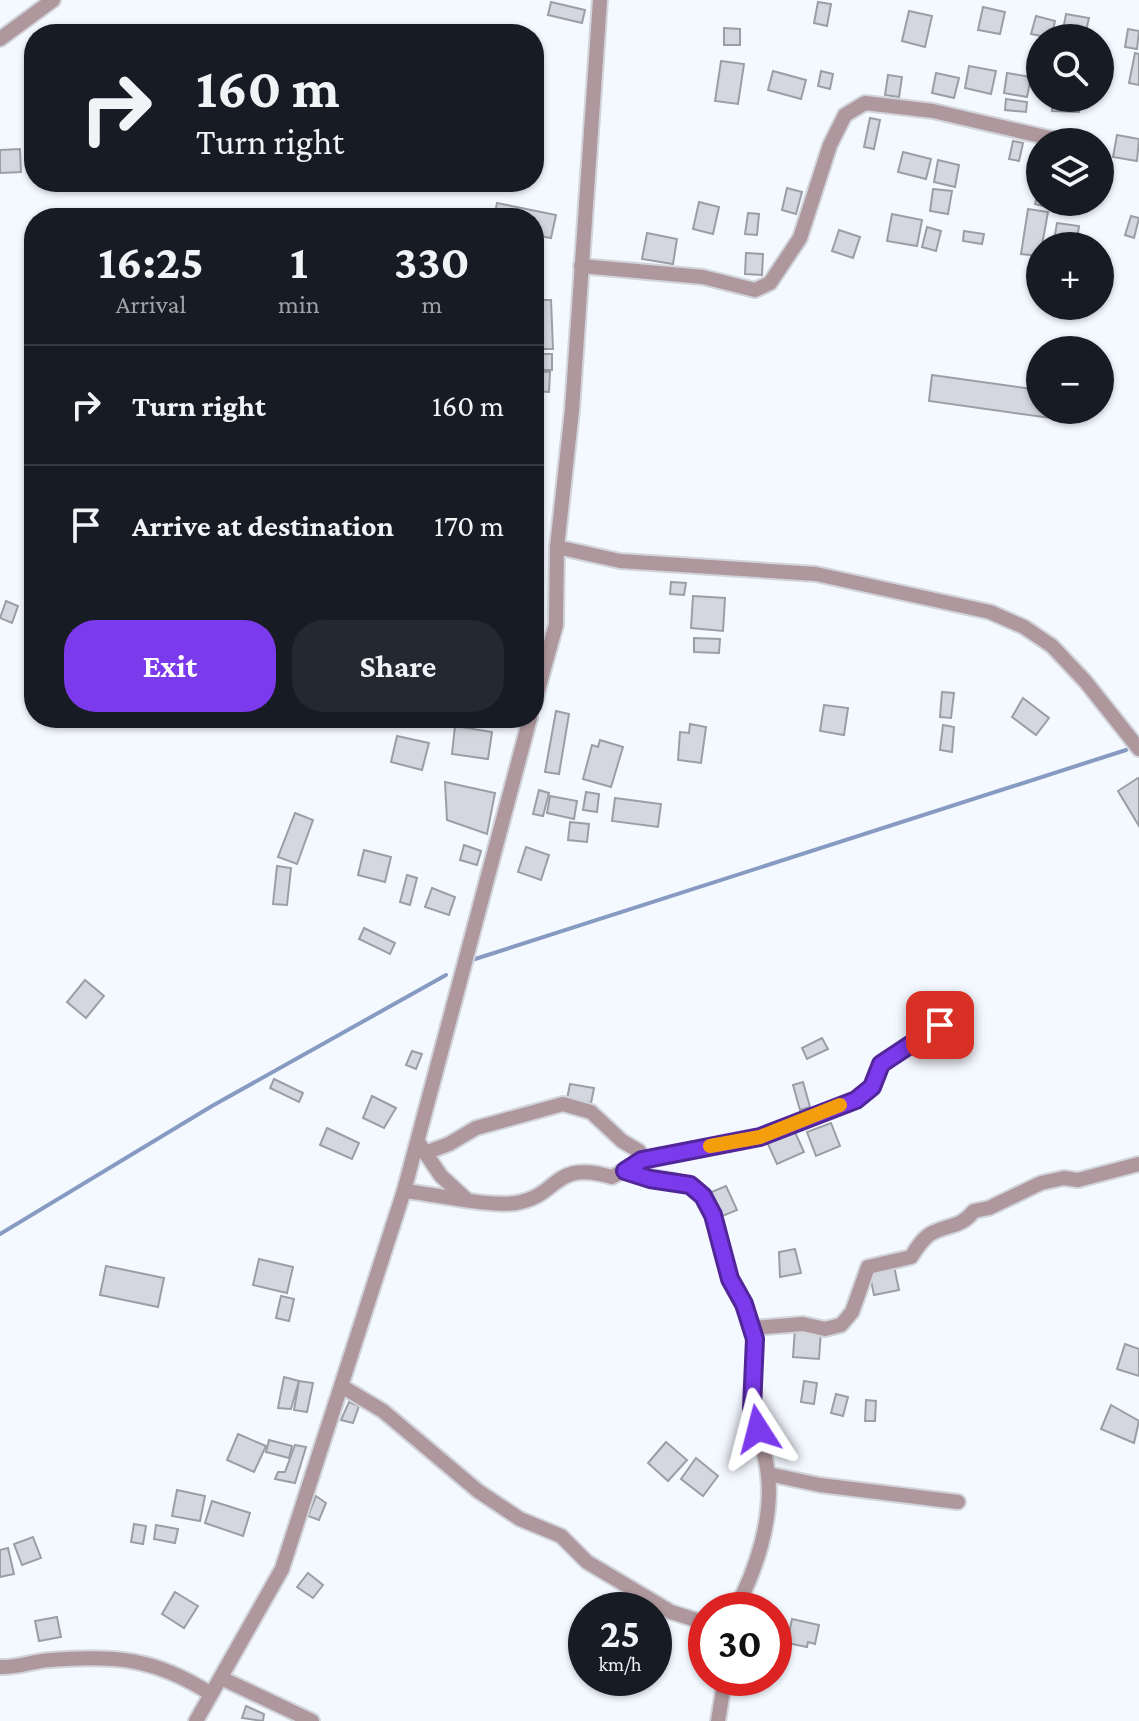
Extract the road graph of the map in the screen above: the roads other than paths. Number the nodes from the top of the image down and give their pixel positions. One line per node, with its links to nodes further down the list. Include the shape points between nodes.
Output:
1 (53, 0): 3 (street)
2 (600, 0): 5 (street)
3 (0, 39)
4 (1026, 133): 5 (street, via 933,111 865,103 845,115 800,238 770,283 755,290 703,277)
5 (581, 266): 6 (street)
6 (557, 547): 7 (street, via 556,625); 9 (street, via 620,561 816,574 990,612 1052,646)
7 (544, 668)
8 (527, 728): 11 (street)
9 (1139, 749)
10 (940, 1025): 12 (street, via 881,1064 872,1087 856,1100 760,1137)
11 (422, 1147): 12 (street, via 449,1144 476,1128 563,1104 591,1112 639,1151); 15 (street); 16 (street, via 441,1176)
12 (642, 1160): 14 (street)
13 (1139, 1164): 17 (street, via 1078,1180 1041,1183 974,1211 964,1224 934,1231 911,1257 868,1267 852,1312 841,1325)
14 (625, 1171): 16 (street, via 612,1177 589,1170 564,1176 517,1203); 17 (street, via 690,1185 703,1196)
15 (404, 1191): 16 (street); 18 (street)
16 (467, 1200)
17 (752, 1328): 19 (street, via 752,1408)
18 (343, 1387): 22 (street, via 383,1411 478,1491 520,1519 561,1536 587,1562); 24 (street, via 282,1569)
19 (768, 1474): 20 (street); 21 (street, via 767,1517)
20 (958, 1502)
21 (742, 1592)
22 (688, 1617)
23 (0, 1667): 25 (street, via 90,1658 148,1662)
24 (221, 1678): 25 (street); 28 (street)
25 (211, 1694): 27 (street)
26 (722, 1696): 29 (street)
27 (196, 1721)
28 (312, 1721)
29 (718, 1721)

